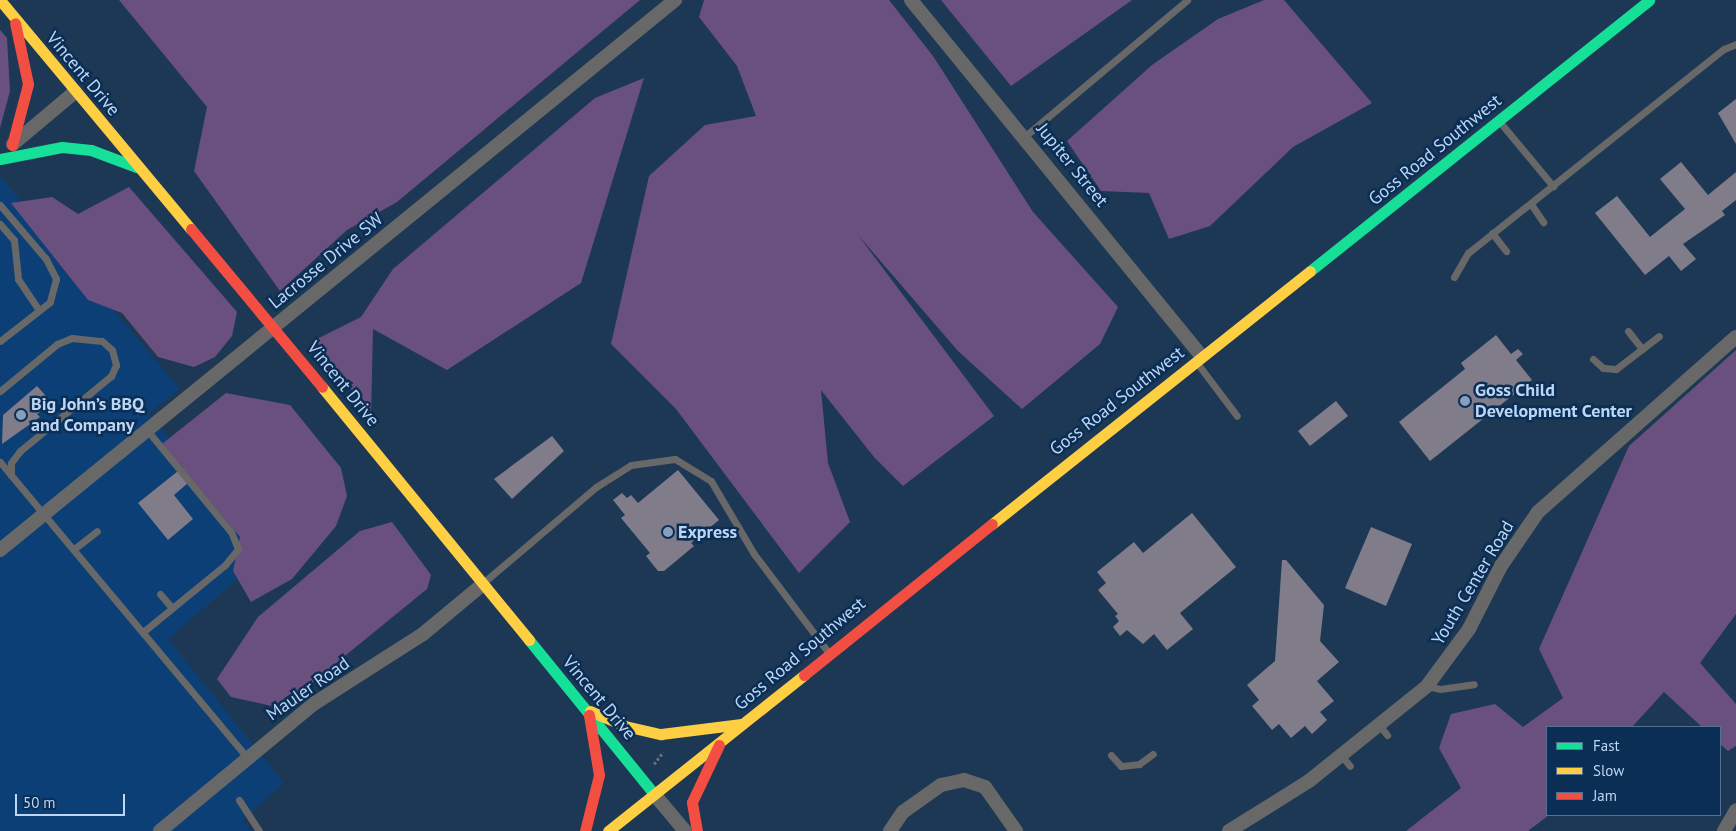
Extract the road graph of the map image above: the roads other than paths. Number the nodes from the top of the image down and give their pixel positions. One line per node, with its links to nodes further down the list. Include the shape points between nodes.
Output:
1 (0, 0): 6 (street, Vincent Drive)
2 (675, 0): 24 (street, Lacrosse Drive SW)
3 (911, 0): 10 (street, Jupiter Street)
4 (1187, 0): 10 (lane)
5 (1649, 0): 9 (street, Goss Road Southwest)
6 (13, 16): 8 (street, Vincent Drive); 11 (street, via 28,84 25,107)
7 (1736, 44): 15 (lane, via 1724,48)
8 (75, 92): 11 (street); 14 (street, Vincent Drive)
9 (1499, 120): 15 (lane); 31 (street, Goss Road Southwest)
10 (1024, 137): 31 (street, Jupiter Street)
11 (12, 145): 12 (street)
12 (0, 155)
13 (0, 159): 14 (street, via 62,147 92,150)
14 (137, 167): 24 (street, Vincent Drive)
15 (1554, 186): 17 (lane)
16 (0, 204): 23 (lane, via 46,259 56,279 50,302)
17 (1530, 204): 18 (lane); 20 (lane)
18 (1543, 222)
19 (0, 224): 23 (lane, via 14,240 18,279)
20 (1492, 234): 21 (lane); 22 (lane, via 1468,253)
21 (1506, 251)
22 (1454, 277)
23 (39, 310): 28 (lane)
24 (273, 327): 34 (street, Lacrosse Drive SW); 41 (street, Vincent Drive)
25 (1628, 331): 29 (lane)
26 (1659, 336): 29 (lane)
27 (1736, 338): 47 (street, Youth Center Road, via 1538,512 1502,566 1464,636)
28 (0, 342)
29 (1642, 349): 30 (lane, via 1616,369 1603,368)
30 (1593, 358)
31 (1198, 359): 33 (lane); 45 (street, Goss Road Southwest)
32 (0, 391): 36 (lane, via 57,344 72,338 102,341 112,350 116,364 111,376 20,451 11,463)
33 (1237, 416)
34 (147, 430): 37 (street, Lacrosse Drive SW); 43 (lane, via 232,532 238,549 225,565)
35 (0, 462): 36 (lane)
36 (11, 475): 37 (lane)
37 (44, 514): 39 (street, Lacrosse Drive SW); 40 (lane)
38 (97, 531): 40 (lane)
39 (1, 547)
40 (74, 549): 44 (lane)
41 (482, 584): 45 (lane, via 596,487 631,465 675,459 711,481 754,554); 48 (street, Vincent Drive); 54 (street, Mauler Road, via 424,634 315,703)
42 (160, 594): 43 (lane)
43 (172, 608): 44 (lane)
44 (144, 632): 54 (lane)
45 (828, 652): 49 (street, Goss Road Southwest)
46 (1474, 684): 47 (lane, via 1440,689)
47 (1427, 686): 53 (street, Youth Center Road, via 1383,730)
48 (588, 710): 49 (street, via 624,726 661,734 692,734); 56 (street, Vincent Drive); 61 (street, via 599,776)
49 (743, 724): 50 (street, Goss Road Southwest)
50 (721, 741): 56 (street, Goss Road Southwest); 64 (street, via 692,802)
51 (1153, 754): 52 (lane, via 1139,764 1121,766)
52 (1111, 755)
53 (1341, 755): 55 (lane); 67 (street, Youth Center Road, via 1309,781)
54 (247, 757): 59 (street, Mauler Road)
55 (1350, 766)
56 (654, 794): 62 (street, Goss Road Southwest); 63 (street)
57 (239, 800): 60 (lane)
58 (1736, 810): 68 (street)
59 (160, 831)
60 (259, 831)
61 (585, 831)
62 (608, 831)
63 (685, 831)
64 (697, 831)
65 (890, 831): 66 (street, via 903,812 941,784 964,780 985,787)
66 (1016, 831)
67 (1229, 831)
68 (1724, 831)

